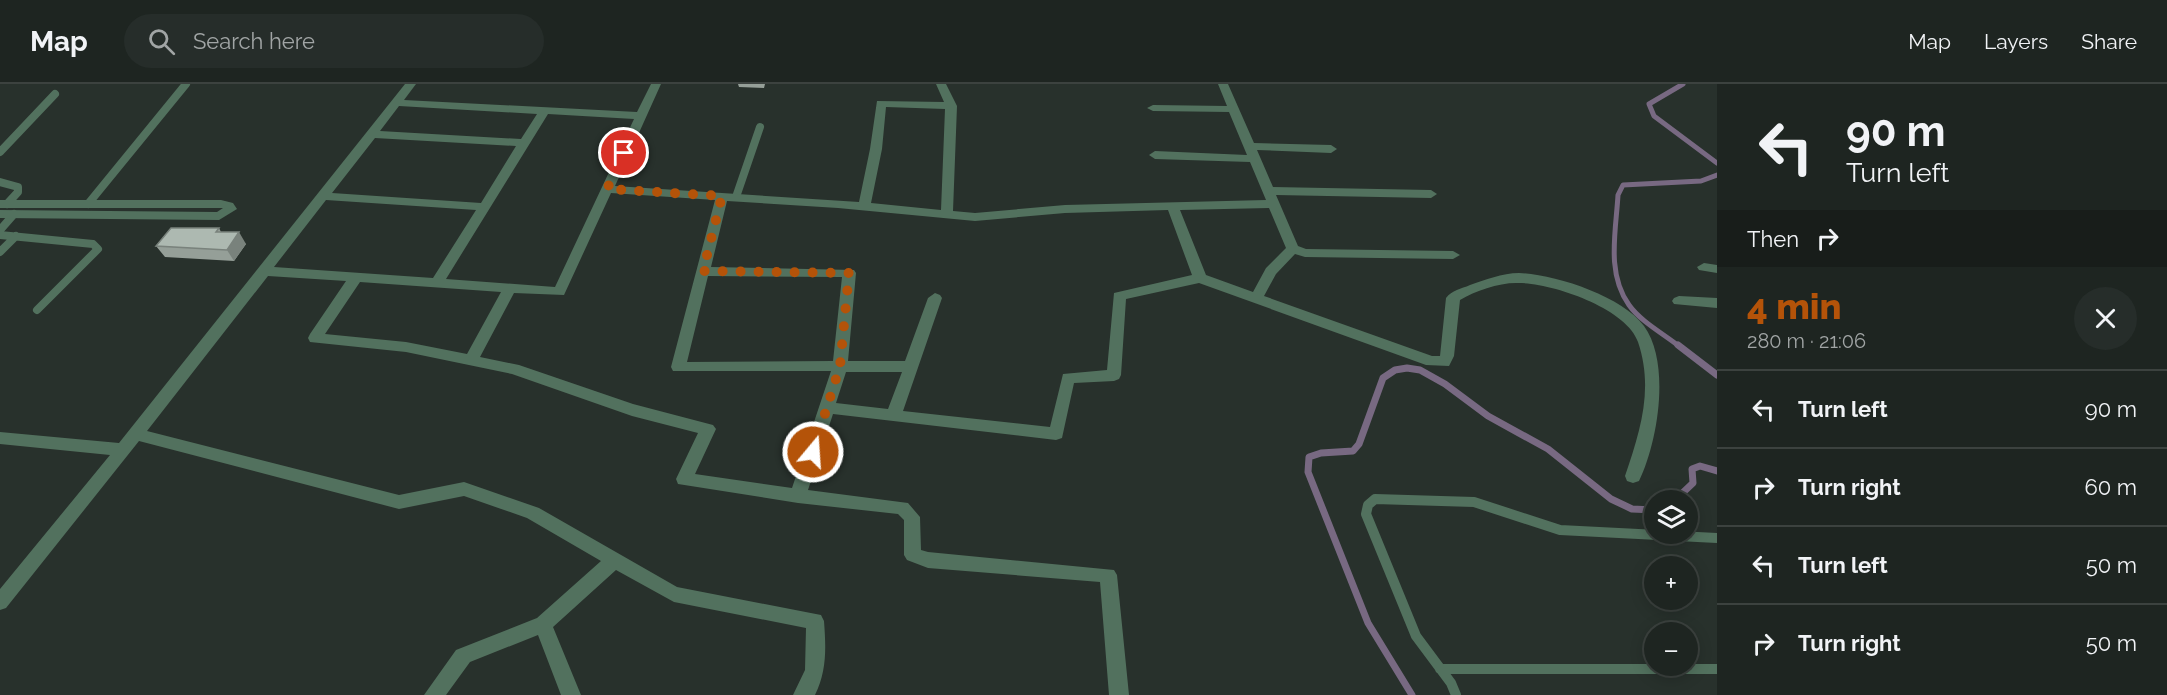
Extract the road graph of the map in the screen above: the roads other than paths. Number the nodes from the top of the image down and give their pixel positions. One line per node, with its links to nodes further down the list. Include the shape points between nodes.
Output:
1 (186, 84): 27 (lane)
2 (411, 84): 7 (street)
3 (656, 84): 12 (street)
4 (941, 84): 8 (street)
5 (1223, 84): 10 (street)
6 (55, 94): 18 (lane)
7 (396, 103): 11 (street); 14 (street)
8 (951, 106): 28 (street, via 881,104); 32 (street)
9 (1153, 108): 10 (street)
10 (1234, 109): 16 (street)
11 (544, 111): 12 (street); 15 (street)
12 (641, 116): 22 (street)
13 (760, 127): 25 (lane)
14 (372, 134): 15 (street); 24 (street)
15 (524, 143): 29 (street)
16 (1250, 146): 17 (street); 20 (street)
17 (1331, 149)
18 (0, 152)
19 (1155, 154): 20 (street)
20 (1256, 159): 26 (street)
21 (0, 182): 31 (lane, via 18,187)
22 (607, 189): 25 (street); 44 (street, via 559,292)
23 (1431, 194): 26 (street)
24 (323, 196): 29 (street); 39 (street)
25 (729, 197): 28 (street); 40 (street)
26 (1273, 197): 30 (street); 36 (street)
27 (88, 204): 31 (street); 31 (street, via 220,204 231,209 219,216)
28 (864, 206): 32 (street)
29 (484, 207): 43 (street)
30 (1173, 207): 32 (street, via 1065,209 975,217); 42 (street)
31 (5, 209): 33 (lane)
32 (947, 214)
33 (0, 230)
34 (0, 235): 35 (lane)
35 (15, 236): 37 (lane); 49 (lane, via 93,244 98,249)
36 (1293, 249): 38 (street, via 1305,253); 45 (street, via 1270,271)
37 (0, 252)
38 (1453, 255)
39 (264, 271): 41 (street); 55 (street)
40 (703, 271): 51 (street, via 849,273); 51 (street, via 678,367)
41 (356, 277): 43 (street); 50 (street, via 315,338 406,347)
42 (1200, 278): 45 (street); 54 (street, via 1119,296 1114,375 1068,378 1056,434)
43 (437, 283): 44 (street)
44 (510, 288): 50 (street)
45 (1257, 297): 58 (street, via 1438,363 1447,356 1457,295 1519,278 1565,286 1593,297 1634,324 1646,341 1651,418)
46 (934, 298): 52 (street)
47 (1679, 301): 48 (street)
48 (1717, 303)
49 (37, 310)
50 (471, 360): 59 (street, via 514,369 632,410 708,429 684,479)
51 (840, 366): 52 (street); 53 (street)
52 (910, 367): 54 (street)
53 (827, 408): 54 (street); 59 (street)
54 (894, 416)
55 (136, 434): 57 (street); 61 (street, via 399,502 464,489 532,513)
56 (0, 438): 57 (street)
57 (123, 450): 62 (street)
58 (1633, 476)
59 (798, 496): 69 (street, via 902,508 912,517 914,555 928,560 1108,574)
60 (1717, 538): 64 (lane, via 1560,530 1474,502 1375,499 1366,514 1416,636)
61 (615, 560): 63 (street); 68 (street, via 674,594 815,621 816,662)
62 (0, 602)
63 (543, 624): 66 (street, via 463,656); 67 (street)
64 (1440, 669): 65 (lane); 70 (lane)
65 (1717, 669)
66 (434, 695)
67 (572, 695)
68 (803, 695)
69 (1119, 695)
70 (1456, 695)

